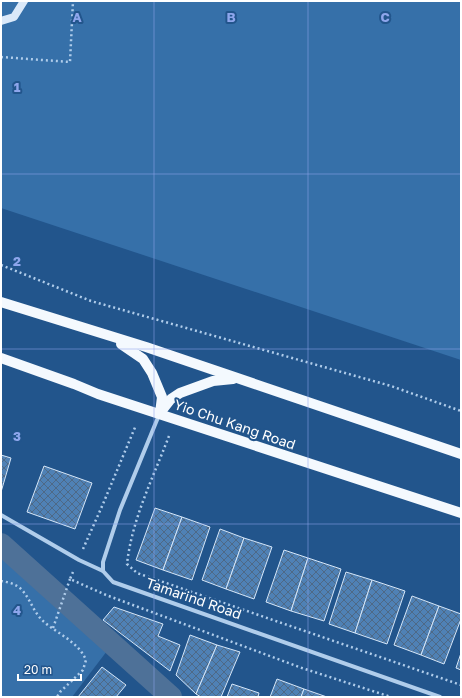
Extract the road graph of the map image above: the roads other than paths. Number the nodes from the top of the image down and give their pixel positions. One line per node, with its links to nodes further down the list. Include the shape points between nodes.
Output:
1 (24, 1): 2 (main road, via 14,17)
2 (1, 21)
3 (1, 302): 4 (main road)
4 (108, 335): 6 (main road); 7 (main road, via 143,359 162,398)
5 (1, 358): 7 (main road, Yio Chu Kang Road, via 98,394)
6 (239, 379): 7 (main road, via 213,381 180,393 171,399); 8 (main road)
7 (160, 413): 9 (main road, Yio Chu Kang Road); 11 (street, via 120,510 103,562)
8 (461, 454)
9 (461, 513)
10 (1, 515): 11 (street, Tamarind Road)
11 (103, 571): 12 (street, Tamarind Road, via 113,582)
12 (440, 697)

